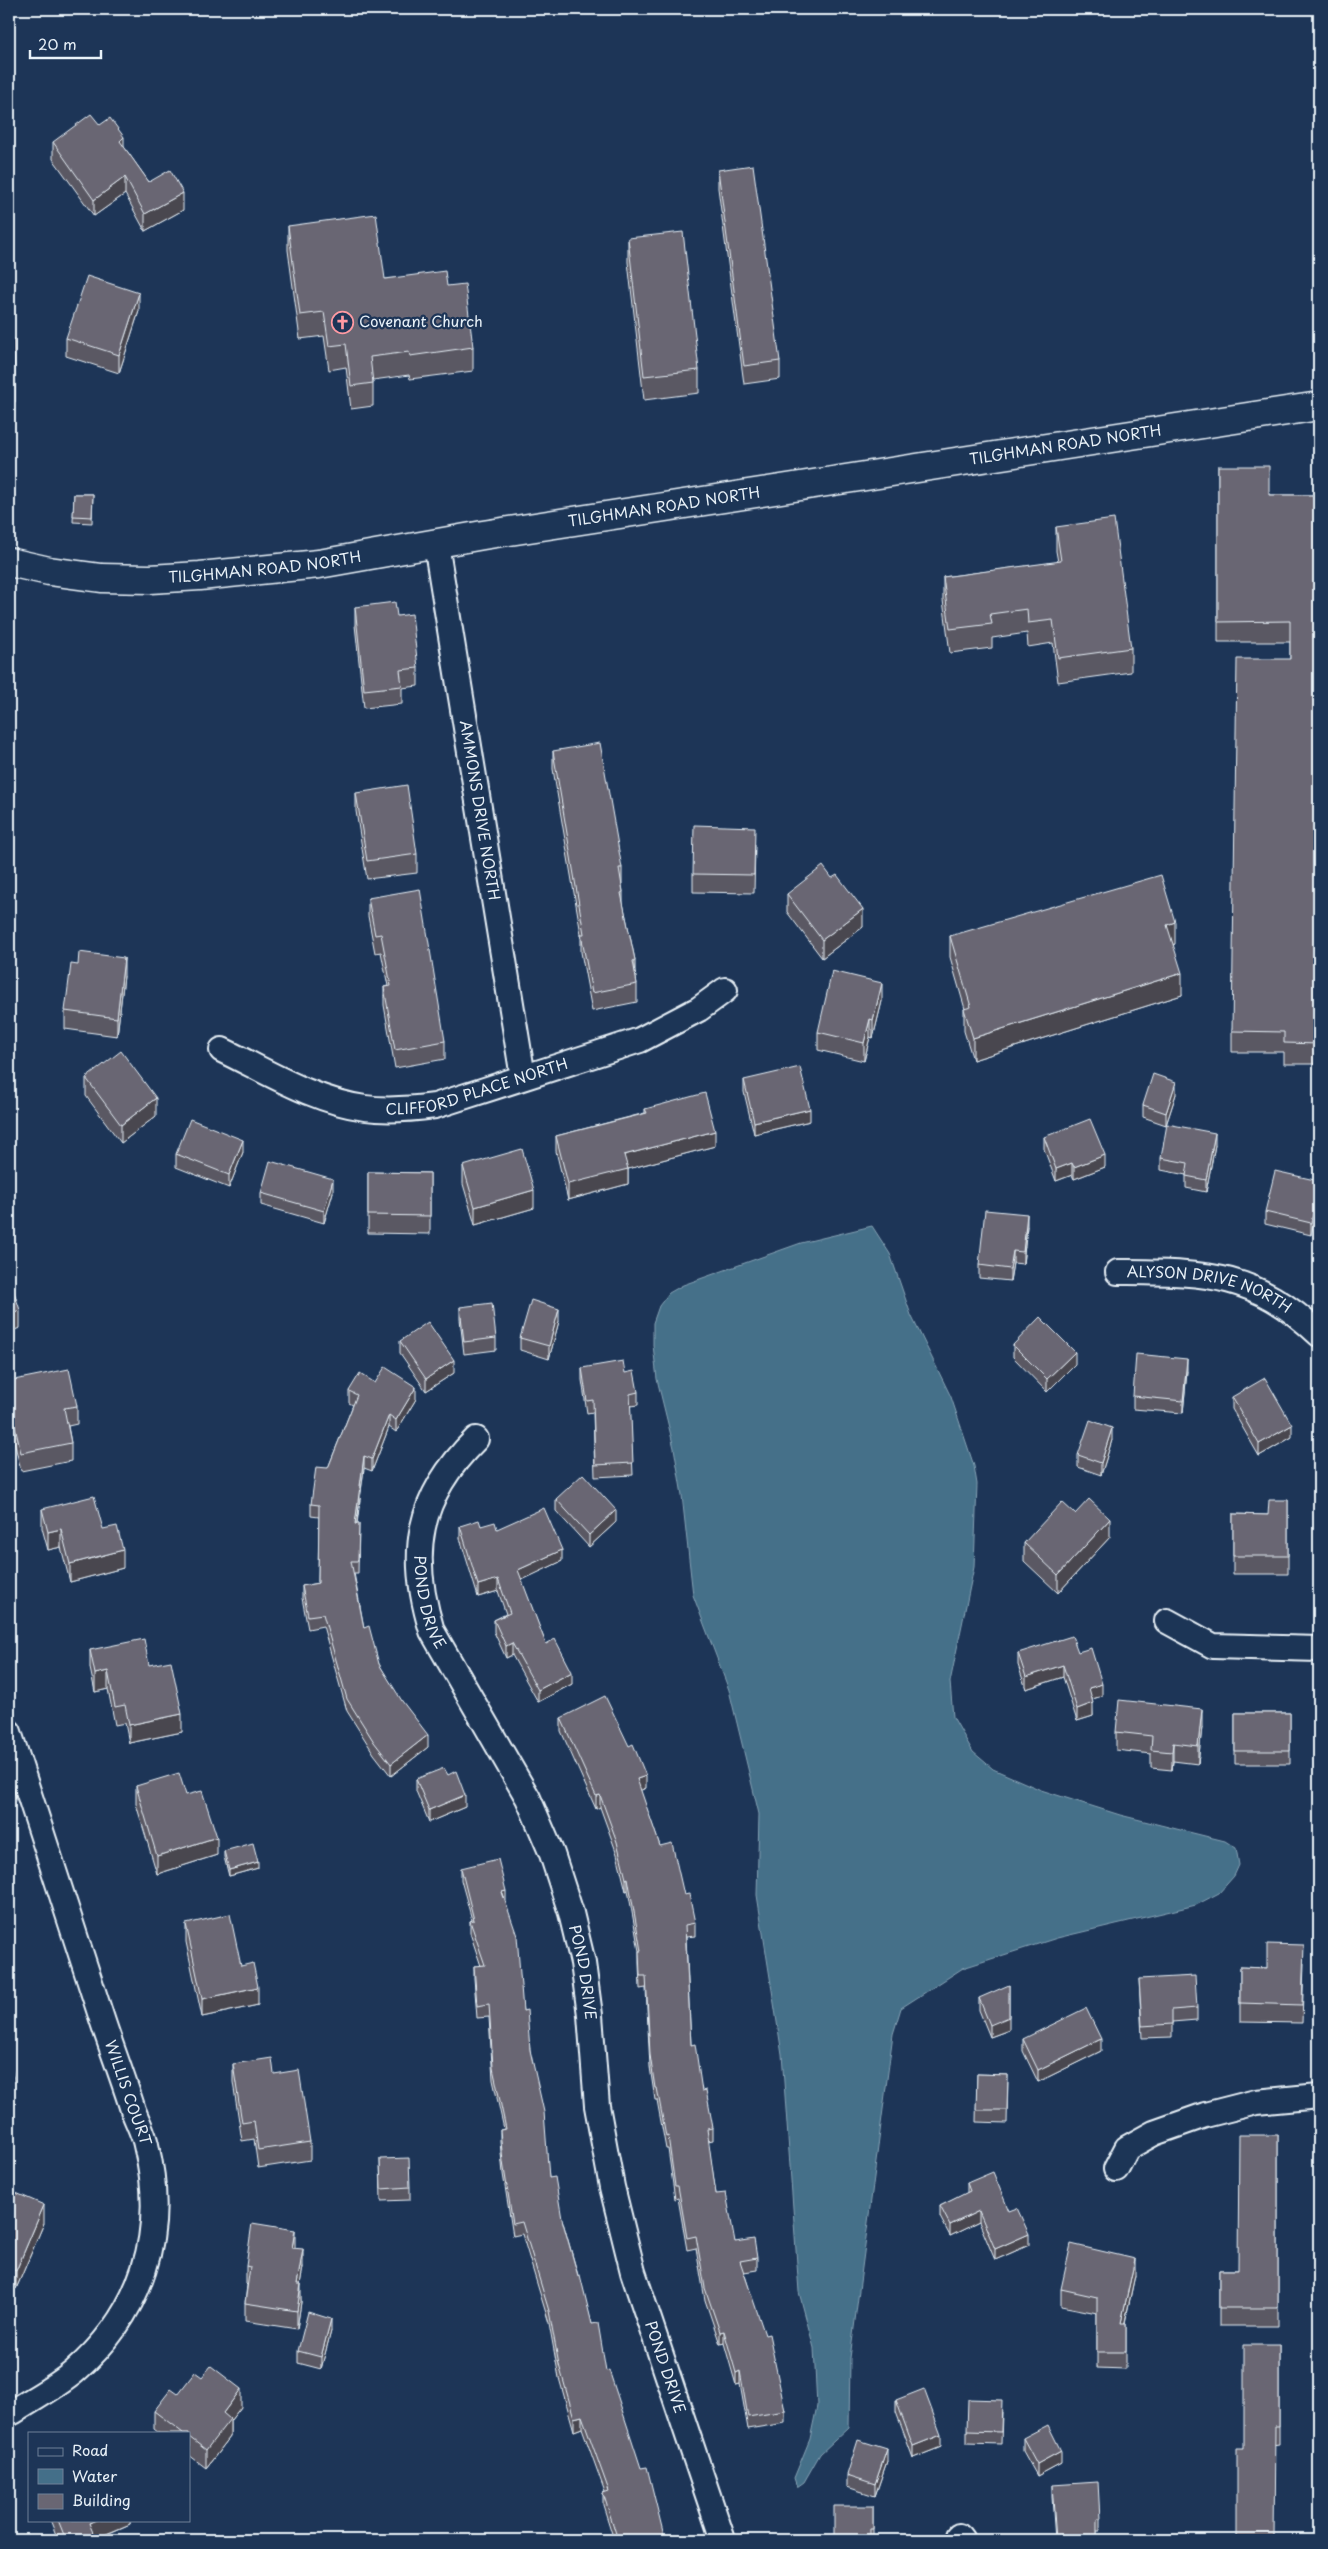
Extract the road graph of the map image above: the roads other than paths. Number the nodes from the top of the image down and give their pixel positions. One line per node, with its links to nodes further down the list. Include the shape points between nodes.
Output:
1 (1319, 406): 2 (street, TILGHMAN ROAD NORTH)
2 (436, 544): 3 (street, TILGHMAN ROAD NORTH, via 319,564 150,579 101,578); 6 (street, AMMONS DRIVE NORTH)
3 (9, 562)
4 (725, 990): 6 (street, CLIFFORD PLACE NORTH, via 699,1009 640,1040)
5 (222, 1050): 6 (street, CLIFFORD PLACE NORTH, via 327,1100 366,1108 400,1110 435,1106)
6 (523, 1077)
7 (1118, 1272): 8 (street, ALYSON DRIVE NORTH, via 1197,1273 1231,1280 1268,1295 1300,1316)
8 (1319, 1334)
9 (476, 1439): 16 (street, POND DRIVE, via 444,1476 426,1515 420,1545 419,1576 423,1601 432,1631 528,1798 552,1854 571,1912 585,1981 597,2106 612,2187 633,2272)
10 (1167, 1621): 11 (street, via 1213,1646)
11 (1319, 1649)
12 (9, 1732): 15 (street, WILLIS COURT, via 146,2143 154,2181 154,2220 148,2259 136,2292 119,2322 98,2350 72,2373)
13 (1319, 2096): 14 (street, via 1256,2102 1154,2133 1127,2148)
14 (1116, 2169)
15 (13, 2412)
16 (723, 2540)

